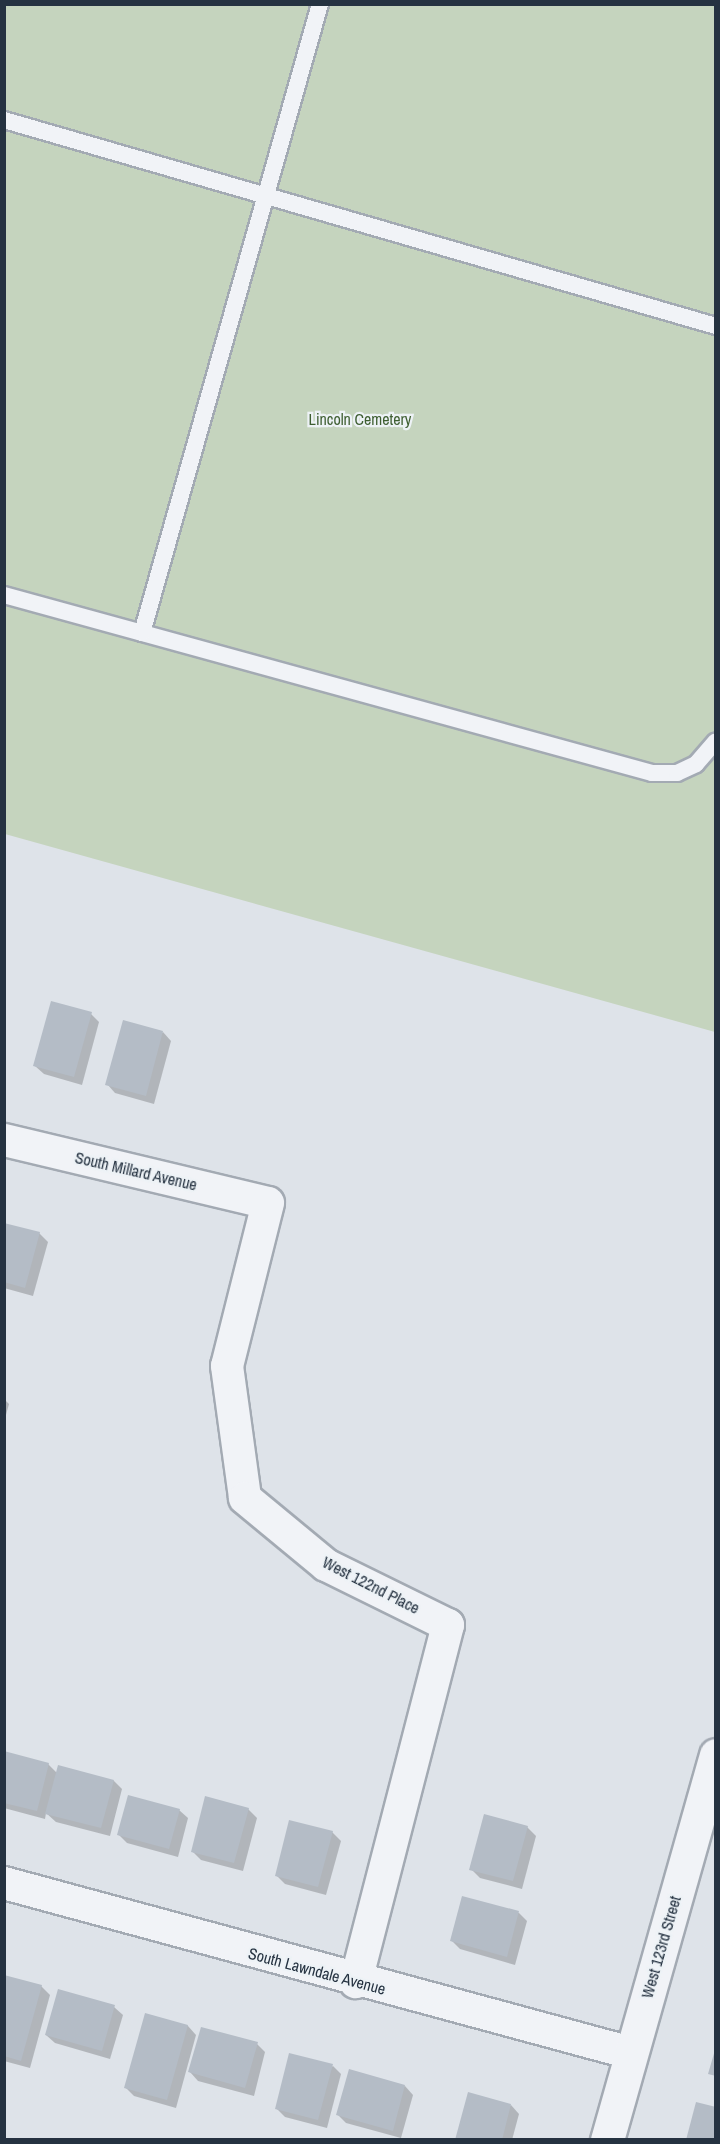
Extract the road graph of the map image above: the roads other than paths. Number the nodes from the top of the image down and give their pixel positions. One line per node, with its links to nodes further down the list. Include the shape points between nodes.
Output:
1 (320, 4): 3 (lane)
2 (4, 120): 3 (lane)
3 (267, 197): 4 (lane); 6 (lane)
4 (716, 326)
5 (4, 595): 6 (lane)
6 (142, 633): 7 (lane, via 652,774 677,773 696,764)
7 (716, 741)
8 (4, 1140): 9 (street, South Millard Avenue)
9 (268, 1203): 12 (street, West 122nd Place, via 227,1366 244,1498 326,1565 448,1625)
10 (716, 1755): 13 (street, West 123rd Street)
11 (4, 1882): 12 (street, South Lawndale Avenue)
12 (356, 1982): 13 (street, South Lawndale Avenue)
13 (631, 2053): 14 (street, West 123rd Street)
14 (607, 2139)

